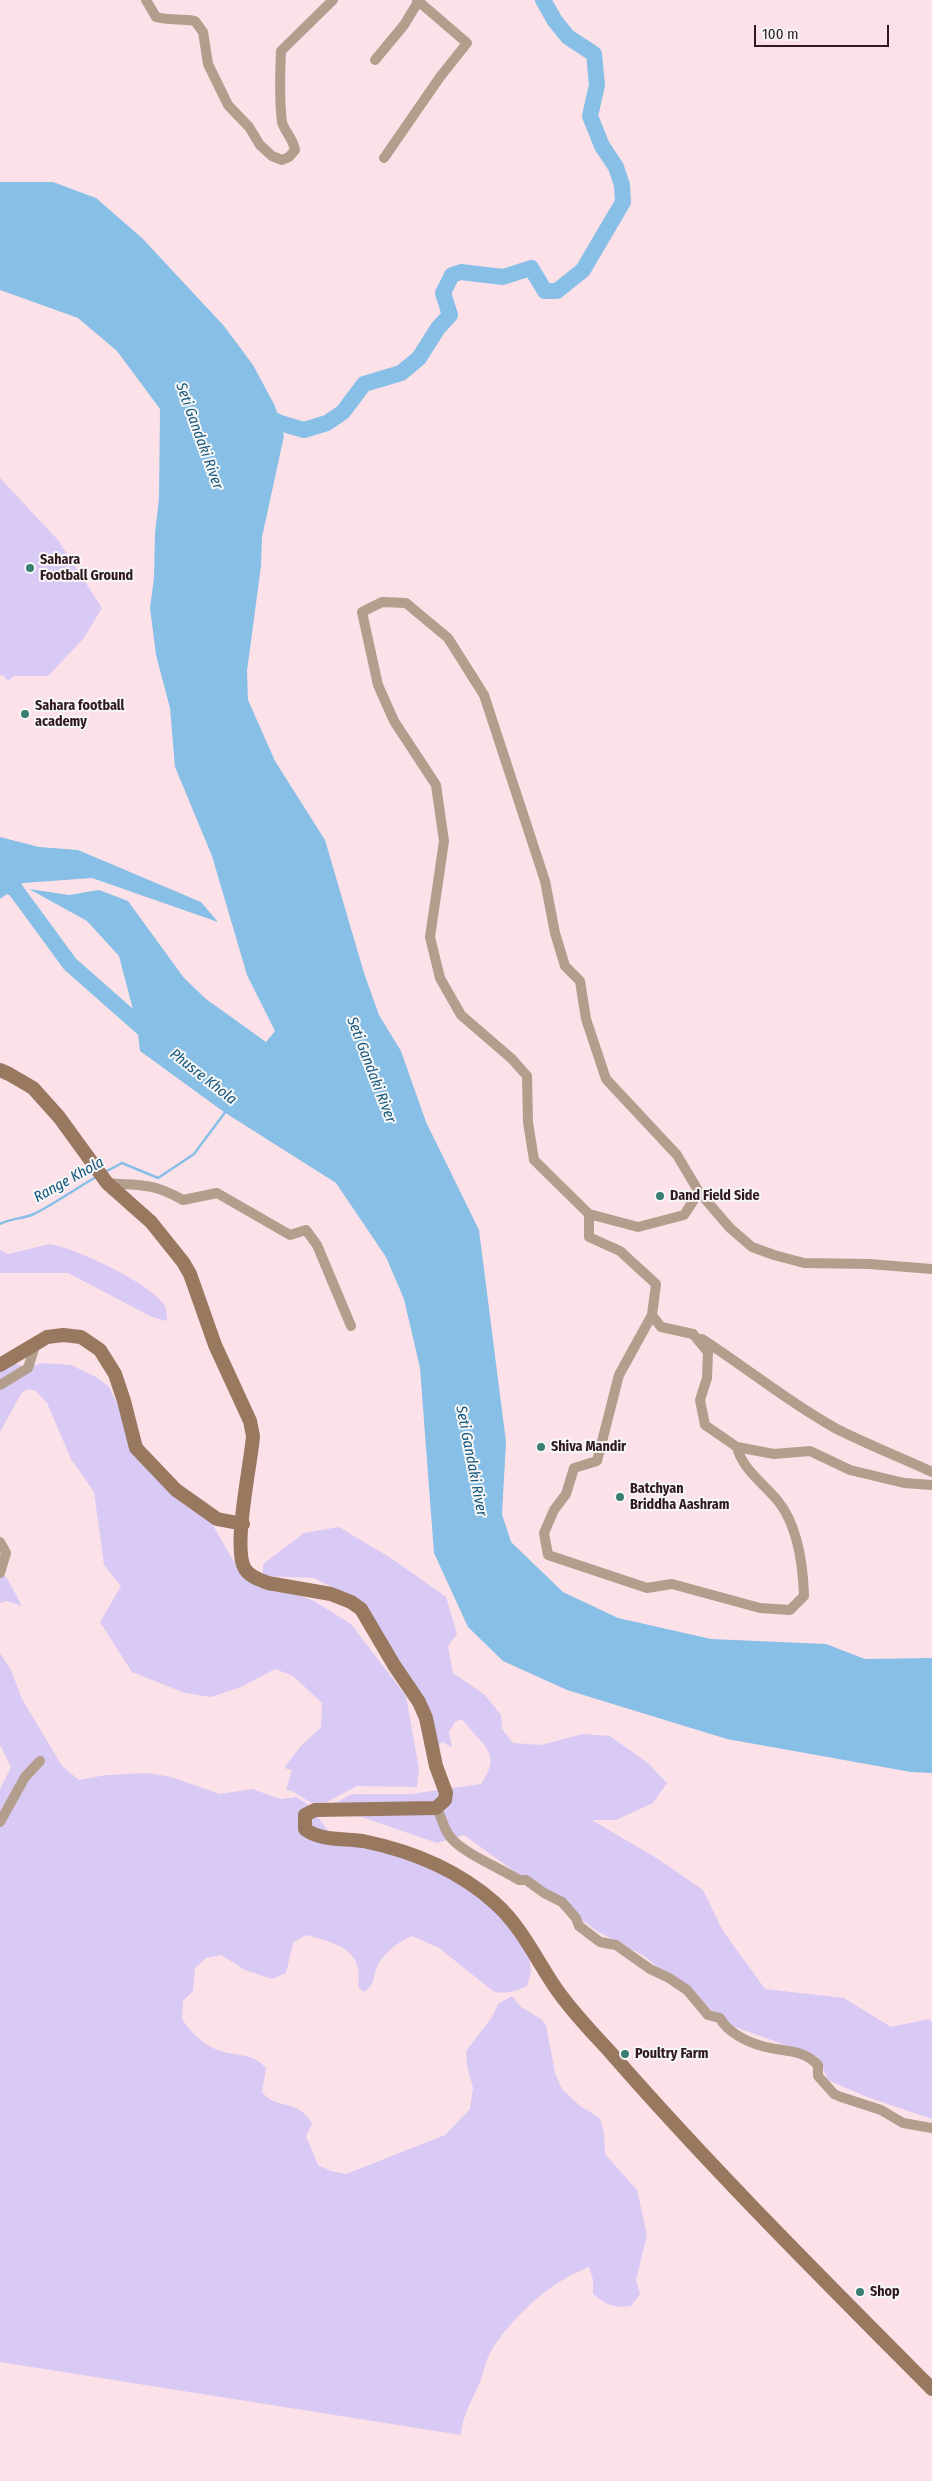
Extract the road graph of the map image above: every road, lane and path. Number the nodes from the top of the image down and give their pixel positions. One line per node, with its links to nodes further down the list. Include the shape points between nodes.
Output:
1 (146, 0): 2 (street, via 156,17 195,21 204,32 208,64 228,106 249,127 260,145 282,160 295,150 293,140 282,125 281,51)
2 (333, 0)
3 (417, 1): 4 (street, via 404,25); 5 (street, via 467,43)
4 (375, 60)
5 (384, 158)
6 (0, 1070): 7 (main road, via 33,1088 74,1136)
7 (107, 1183): 12 (street, via 137,1183 162,1188 183,1200 217,1193 290,1235 306,1230 317,1245); 20 (main road, via 151,1222 183,1262 215,1345 250,1421 253,1436)
8 (699, 1192): 9 (street, via 684,1215 638,1227); 9 (street, via 678,1155 606,1079 586,1019 580,981 565,966 545,881 484,695 448,638 406,603 382,602 362,612 378,685 394,721 436,785 444,841 430,937 440,978 461,1015 527,1076 528,1122 534,1160); 10 (street, via 730,1228 752,1247 774,1256 804,1263)
9 (589, 1214): 11 (street, via 589,1237 620,1251 656,1284)
10 (932, 1269)
11 (652, 1315): 13 (street, via 661,1327); 17 (street, via 619,1375 597,1461 574,1468 566,1494 554,1510 544,1533 548,1555 647,1588 672,1584 760,1608 790,1610 804,1596 803,1568 789,1520 779,1503 740,1459)
12 (351, 1326)
13 (692, 1334): 17 (street, via 708,1352 707,1378 700,1400 705,1425); 18 (street, via 836,1428)
14 (35, 1346): 15 (main road); 16 (street, via 28,1368); 20 (main road, via 47,1337 63,1335 81,1337 100,1350 115,1374 136,1448 176,1490 217,1519)
15 (0, 1365)
16 (0, 1385)
17 (737, 1447): 19 (street, via 774,1454 810,1451 850,1470)
18 (932, 1472)
19 (932, 1486)
20 (243, 1524): 24 (main road, via 242,1562 252,1575 268,1583 342,1597 367,1617 426,1718 436,1766 446,1793 445,1800)
21 (0, 1542): 22 (street, via 6,1553)
22 (0, 1573)
23 (40, 1761): 25 (street, via 25,1777)
24 (436, 1808): 26 (street, via 444,1828 457,1843 562,1902 579,1926 600,1942 616,1945 687,1990 708,2015 720,2018 725,2028 763,2046 784,2048 813,2060 818,2065 818,2076 834,2094 881,2110 903,2123); 27 (main road, via 315,1810 305,1815 303,1824 309,1832 318,1835 404,1851 434,1863 459,1876 496,1903 513,1921 556,1989 632,2077 717,2170)
25 (0, 1822)
26 (932, 2128)
27 (932, 2389)

